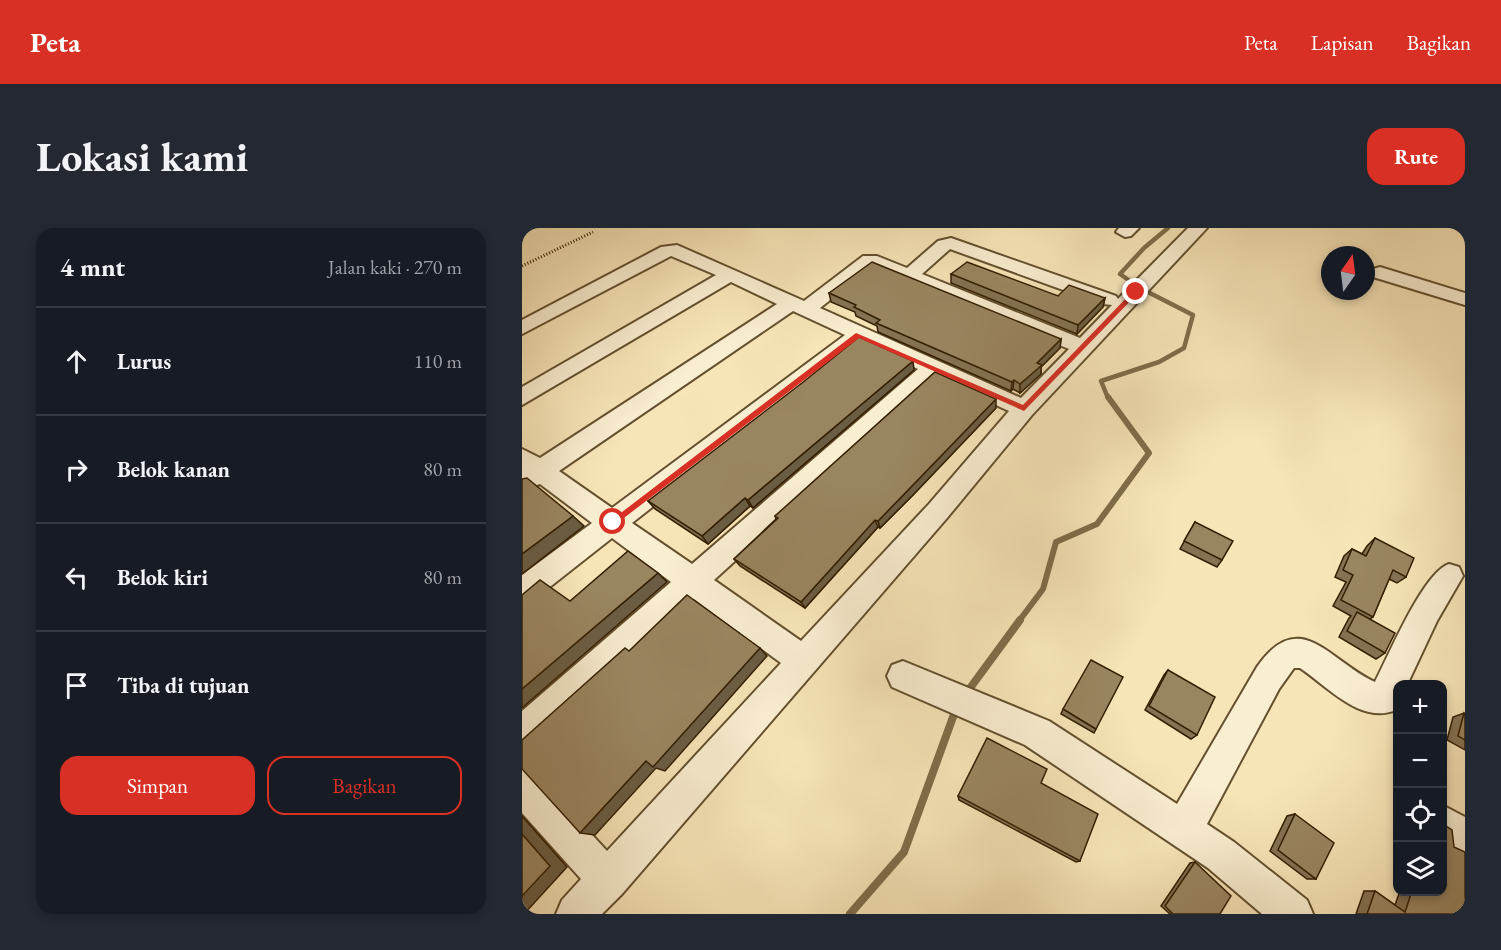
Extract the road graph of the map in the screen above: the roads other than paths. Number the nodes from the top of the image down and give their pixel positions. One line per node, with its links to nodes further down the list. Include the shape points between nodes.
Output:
1 (1198, 228): 5 (street)
2 (1380, 273): 6 (street)
3 (730, 275): 7 (street); 8 (street, via 677,250 667,251); 12 (street)
4 (909, 276): 5 (street, via 944,245 960,245); 7 (street, via 870,260); 10 (street)
5 (1134, 294): 10 (street)
6 (1465, 299)
7 (799, 305): 9 (street); 14 (street)
8 (522, 328)
9 (858, 335): 11 (street); 15 (street)
10 (1083, 347): 13 (street)
11 (933, 368): 13 (street); 17 (street)
12 (522, 397)
13 (1024, 408): 19 (street, via 938,511)
14 (528, 471): 15 (street)
15 (613, 522): 17 (street); 18 (street)
16 (1449, 576): 24 (street, via 1426,612 1384,699 1370,697 1298,653 1284,656)
17 (692, 582): 19 (street); 21 (street)
18 (522, 592)
19 (802, 660): 26 (street)
20 (917, 683): 24 (street, via 1037,733)
21 (522, 734)
22 (522, 786): 26 (street)
23 (1447, 826): 25 (street)
24 (1183, 830): 28 (street, via 1221,855)
25 (1465, 839)
26 (608, 880): 27 (street)
27 (576, 914)
28 (1293, 914)

